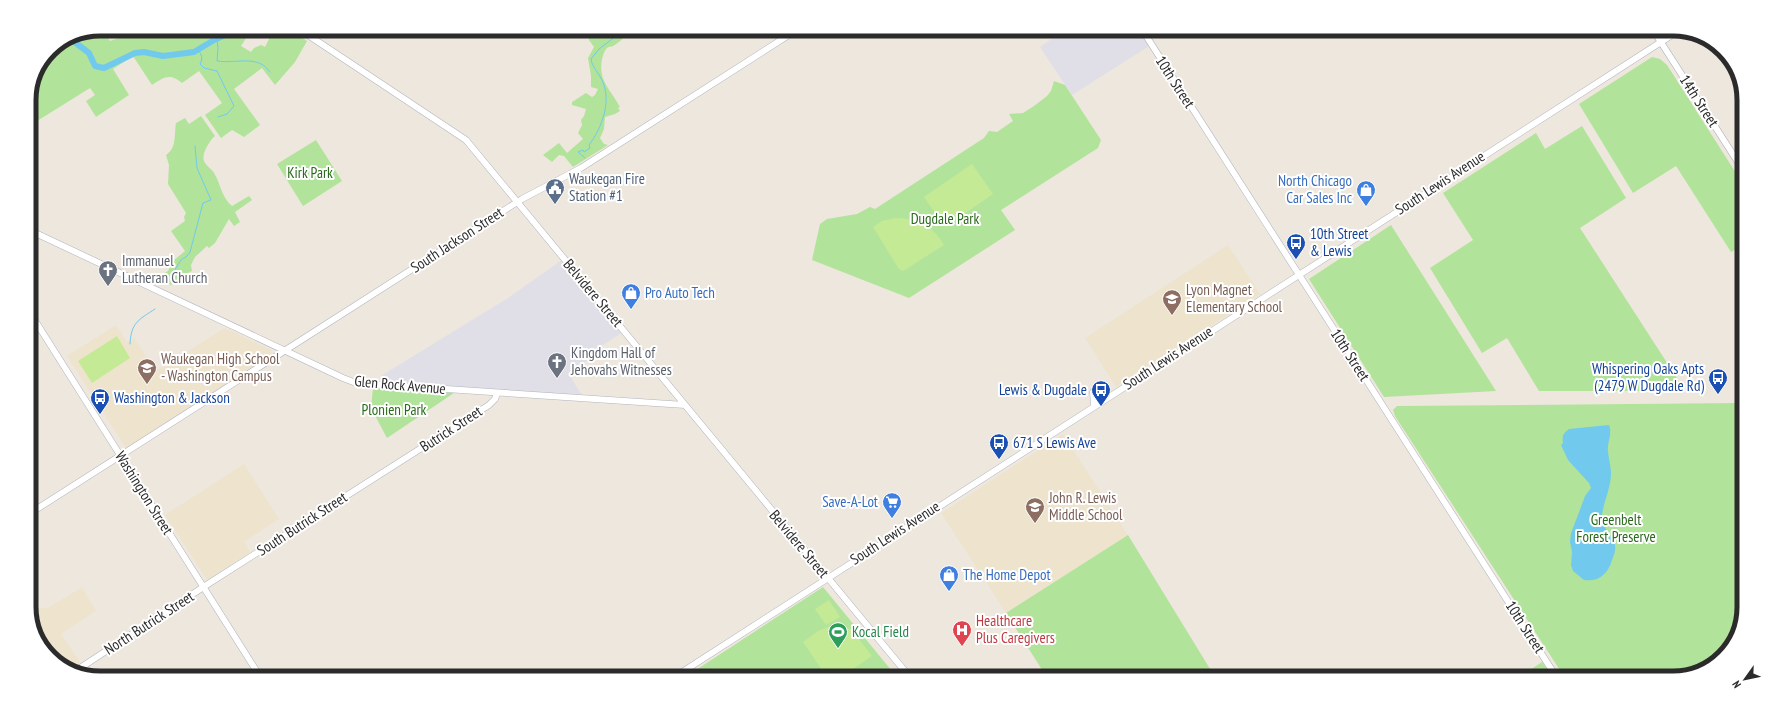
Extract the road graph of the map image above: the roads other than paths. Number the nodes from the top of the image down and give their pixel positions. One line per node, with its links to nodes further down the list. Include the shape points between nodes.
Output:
1 (308, 36): 8 (street, Belvidere Street, via 462,136)
2 (787, 36): 8 (street, South Jackson Street, via 581,168)
3 (1146, 36): 10 (street, 10th Street)
4 (1657, 36): 6 (street, 14th Street)
5 (1670, 36): 6 (street, South Lewis Avenue)
6 (1661, 42): 7 (street, 14th Street); 10 (street, South Lewis Avenue)
7 (1737, 161)
8 (518, 201): 12 (street, South Jackson Street); 15 (street, Belvidere Street)
9 (36, 233): 12 (street, Glen Rock Avenue)
10 (1298, 274): 16 (street, South Lewis Avenue); 26 (street, 10th Street)
11 (36, 322): 17 (street, Washington Street)
12 (285, 350): 14 (street, Glen Rock Avenue, via 356,383); 17 (street, South Jackson Street)
13 (1093, 392): 16 (street)
14 (497, 393): 15 (street, Glen Rock Avenue); 18 (street, Butrick Street, via 489,405)
15 (685, 405): 20 (street, Belvidere Street)
16 (1094, 405): 20 (street, South Lewis Avenue)
17 (121, 456): 19 (street, South Jackson Street); 21 (street, Washington Street)
18 (400, 462): 21 (street, South Butrick Street)
19 (36, 510)
20 (827, 577): 24 (street, South Lewis Avenue); 25 (street, Belvidere Street)
21 (204, 587): 22 (street, North Butrick Street); 23 (street, Washington Street)
22 (80, 668)
23 (256, 671)
24 (684, 671)
25 (904, 671)
26 (1553, 671)

